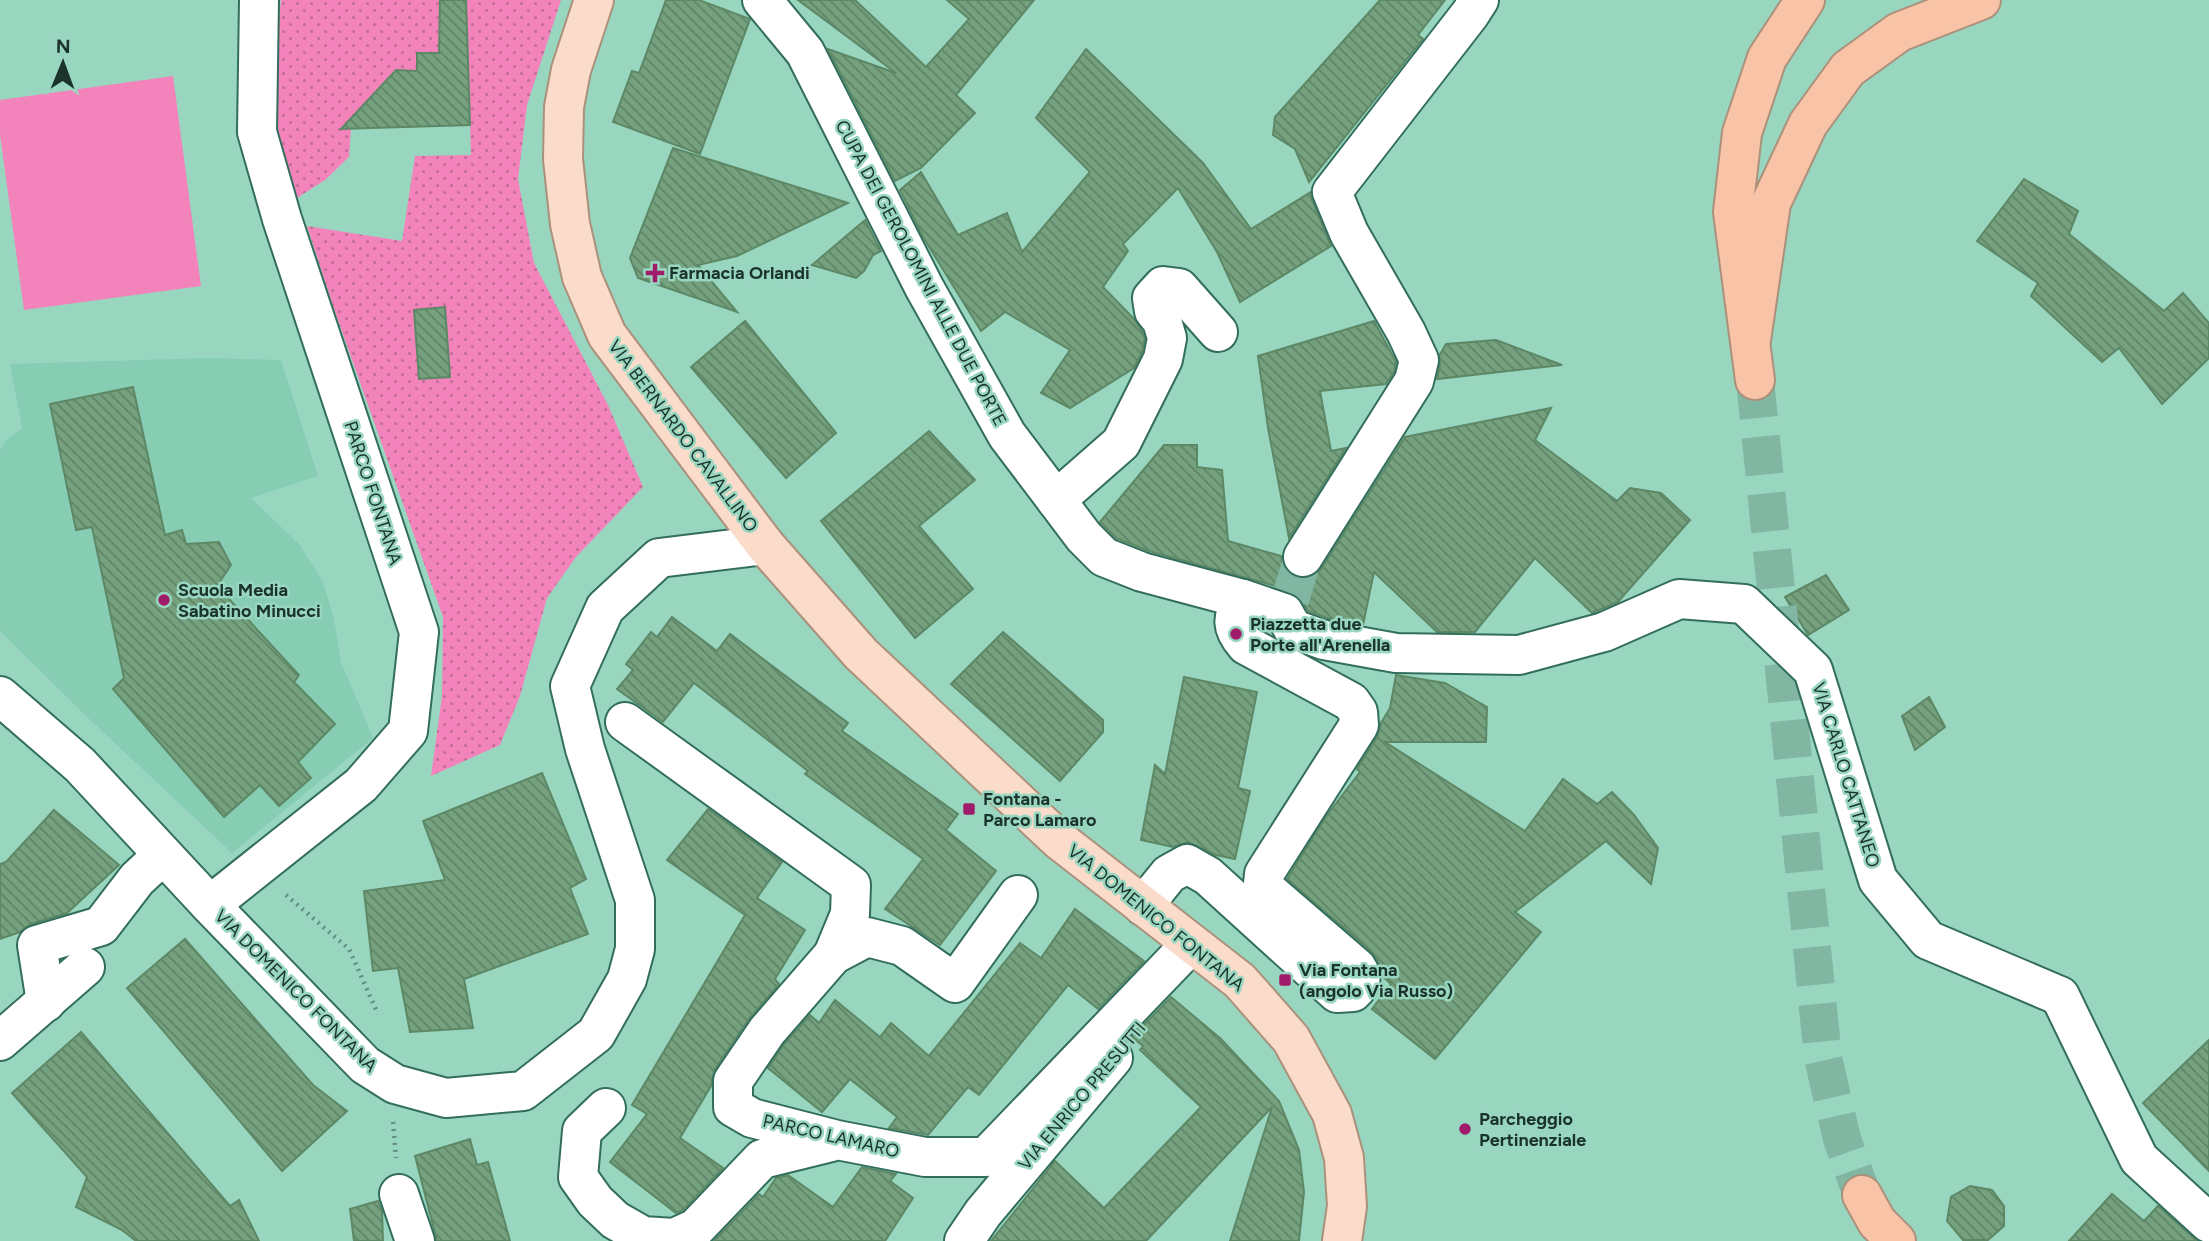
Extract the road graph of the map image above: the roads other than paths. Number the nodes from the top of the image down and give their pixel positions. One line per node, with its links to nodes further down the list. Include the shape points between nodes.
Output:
1 (259, 0): 18 (street, PARCO FONTANA, via 257,132 419,632 408,731 361,785)
2 (594, 0): 11 (main road, VIA BERNARDO CAVALLINO, via 564,107 567,198 582,277 607,334)
3 (762, 0): 10 (street, CUPA DEI GEROLOMINI ALLE DUE PORTE, via 805,52 924,287 1007,435)
4 (1479, 0): 12 (street, via 1332,192 1349,233 1419,360 1415,382)
5 (1805, 0): 8 (highway, via 1767,58 1742,133 1733,212)
6 (1980, 0): 8 (highway, via 1899,32 1848,69 1808,124 1771,203)
7 (1218, 332): 10 (street, via 1179,288 1163,286 1152,298 1167,338 1163,359 1121,443)
8 (1751, 340): 9 (highway)
9 (1755, 380)
10 (1056, 500): 13 (street, CUPA DEI GEROLOMINI ALLE DUE PORTE, via 1104,557)
11 (765, 545): 18 (street, VIA DOMENICO FONTANA, via 659,558 605,608 570,686 585,749 635,900 635,949 627,979 596,1034 523,1091 446,1097 395,1084 365,1065); 19 (main road, VIA DOMENICO FONTANA, via 870,663 1059,840)
12 (1303, 557)
13 (1243, 599): 19 (street, via 1234,615 1236,634 1246,645 1351,702 1358,712 1359,725 1264,874 1263,884 1357,968 1360,984 1348,994 1337,993 1208,876 1187,864 1168,874); 29 (street, VIA CARLO CATTANEO, via 1287,607 1293,629 1336,642 1396,653 1519,655 1604,632 1679,599 1744,604 1813,670 1878,880 1928,940 2060,996 2139,1159)
14 (0, 696): 16 (street, VIA DOMENICO FONTANA, via 80,765)
15 (625, 722): 21 (street, via 851,885 850,914)
16 (163, 855): 18 (street, VIA DOMENICO FONTANA); 23 (street, via 137,879 101,926 37,945)
17 (1018, 895): 21 (street, PARCO LAMARO, via 955,983 902,946 867,937)
18 (210, 905)
19 (1143, 906): 20 (main road, VIA DOMENICO FONTANA)
20 (1197, 948): 26 (street, PARCO LAMARO, via 986,1157 925,1157); 31 (street, VIA ENRICO PRESUTTI); 32 (main road, VIA DOMENICO FONTANA, via 1240,981 1291,1039 1332,1114 1344,1158 1347,1206)
21 (833, 955): 26 (street, PARCO LAMARO, via 767,1031 733,1081 733,1107 752,1118)
22 (85, 967): 23 (street)
23 (46, 1002): 24 (street)
24 (0, 1041)
25 (606, 1108): 26 (street, via 582,1131 578,1177 615,1220 643,1236 674,1238 696,1228 762,1159)
26 (837, 1140)
27 (399, 1194): 30 (street)
28 (1862, 1195): 33 (highway)
29 (2209, 1223)
30 (415, 1241)
31 (964, 1241)
32 (1342, 1241)
33 (1896, 1241)

